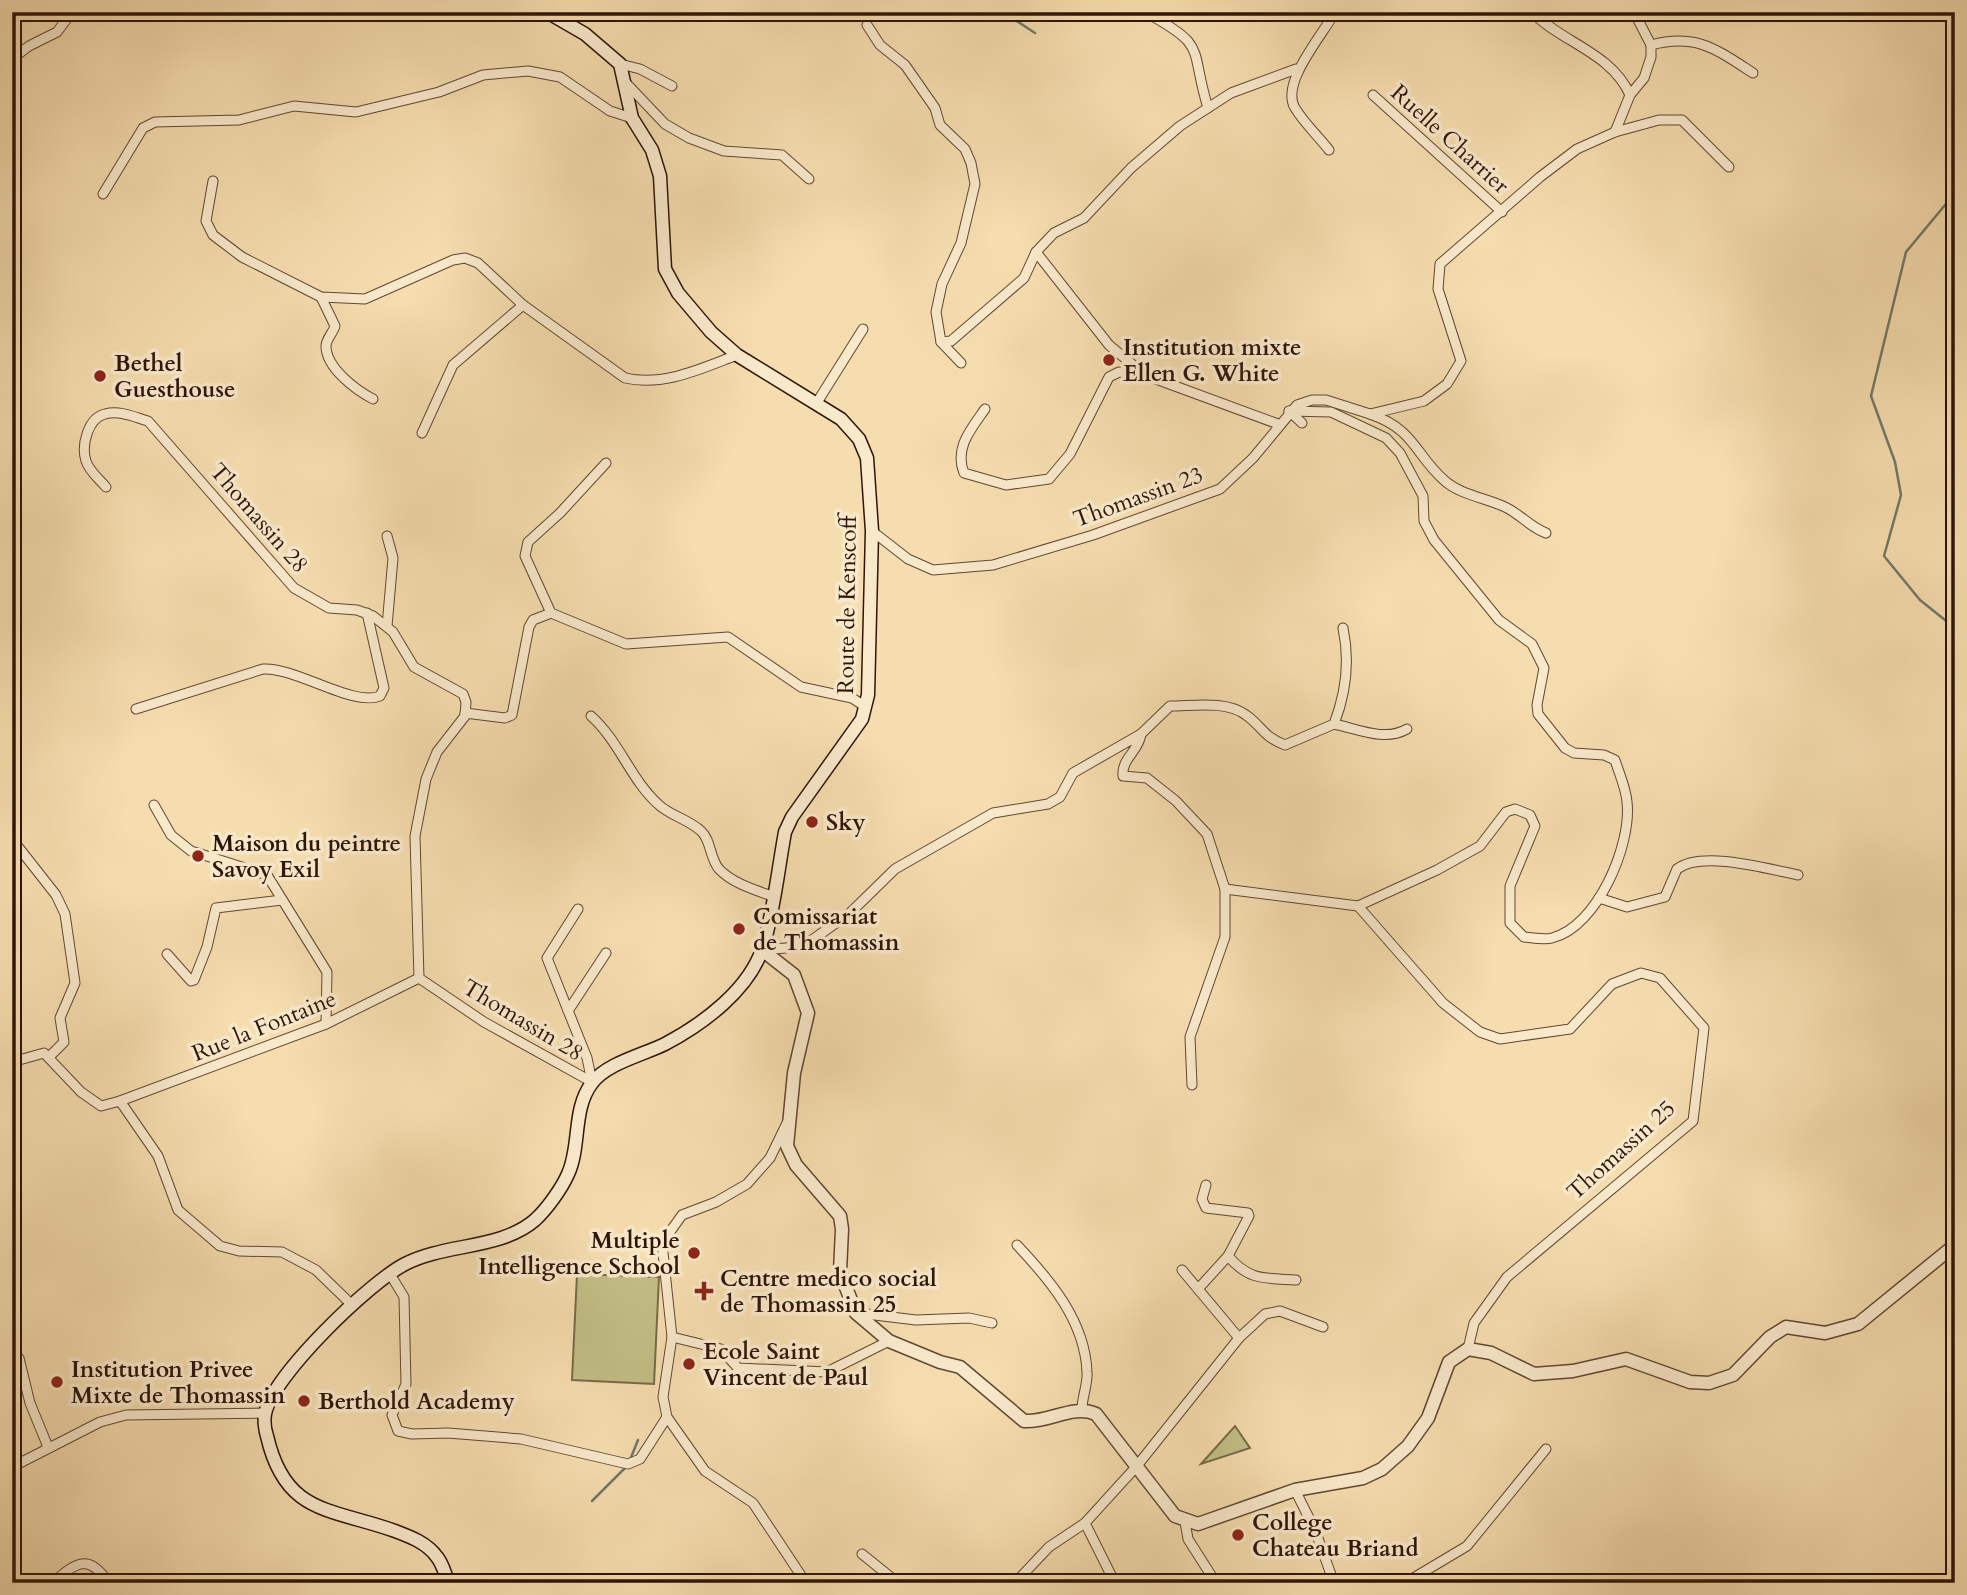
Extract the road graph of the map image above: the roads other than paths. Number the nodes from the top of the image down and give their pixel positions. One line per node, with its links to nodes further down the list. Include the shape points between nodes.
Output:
1 (72, 12): 9 (street, via 57,32)
2 (547, 12): 10 (main road, via 585,34)
3 (1145, 12): 17 (street, via 1191,41)
4 (1335, 12): 11 (street)
5 (1532, 12): 15 (street, via 1599,59)
6 (1634, 12): 8 (street)
7 (867, 25): 30 (street, via 880,45 905,65 935,108 940,125 965,149 971,163 975,184 961,243 942,284 936,312)
8 (1651, 45): 12 (street, via 1672,39 1692,41 1717,49); 15 (street, via 1649,67)
9 (12, 59)
10 (620, 64): 13 (main road, Route de Kenscoff); 14 (street)
11 (1296, 69): 17 (street, via 1231,93); 20 (street, via 1294,106)
12 (1753, 73)
13 (626, 83): 18 (main road, Route de Kenscoff); 22 (street, via 665,124 689,138 724,151 782,155)
14 (672, 86)
15 (1630, 94): 19 (street)
16 (1373, 95): 25 (street, Ruelle Charrier)
17 (1208, 108): 26 (street, via 1180,126 1083,218 1054,233)
18 (632, 118): 24 (street, via 610,111 560,77 528,71 484,75 439,92 356,112 293,106 239,120 155,122 143,128); 31 (main road, Route de Kenscoff, via 652,150 660,176 665,269 678,293)
19 (1615, 132): 21 (street, via 1659,120 1682,120); 25 (street, via 1577,149)
20 (1329, 150)
21 (1729, 167)
22 (809, 179)
23 (213, 181): 27 (street, via 206,221 213,235 242,257)
24 (103, 194)
25 (1502, 212): 38 (street, via 1440,264 1438,289 1461,361 1447,384 1423,401)
26 (1036, 252): 30 (street, via 1024,278 999,303 951,341); 33 (street, via 1109,345)
27 (321, 297): 28 (street, via 365,299 465,258 478,262); 34 (street, via 335,326 326,342 327,352 344,380)
28 (523, 304): 31 (street, via 615,372 637,381 668,379); 41 (street, via 453,365)
29 (863, 330): 35 (street)
30 (941, 342): 32 (street)
31 (737, 355): 35 (main road, Route de Kenscoff)
32 (961, 363)
33 (1145, 374): 36 (street, via 1119,372 1110,377 1070,454 1048,479 1006,485 964,473 959,461 964,440); 40 (street)
34 (373, 399)
35 (816, 404): 44 (main road, Route de Kenscoff, via 841,419 859,439 867,458)
36 (985, 409)
37 (1289, 411): 38 (street, via 1312,400 1326,400); 39 (street); 40 (street, Thomassin 23); 63 (street, via 1331,411 1386,438 1400,453 1423,496 1426,528 1499,620 1532,644 1544,668 1538,714 1565,748 1615,760 1628,803 1620,859)
38 (1370, 414): 45 (street, via 1406,433 1449,484 1507,508)
39 (1302, 423)
40 (1278, 424): 44 (street, Thomassin 23, via 1253,458 1220,489 993,565 933,570 908,559)
41 (422, 433)
42 (606, 463): 47 (street, via 525,550)
43 (106, 487): 48 (street, Thomassin 28, via 86,460 86,437 92,422 103,414 123,413 148,421 294,588 329,608)
44 (872, 531): 51 (main road, Route de Kenscoff)
45 (1546, 533)
46 (387, 536): 49 (street, via 393,558)
47 (551, 612): 51 (street, via 626,644 728,637 801,687 852,698); 53 (street, via 528,627 512,715)
48 (367, 613): 49 (street, Thomassin 28); 52 (street, via 384,688 374,699 325,687 278,668)
49 (387, 626): 53 (street, Thomassin 28, via 414,667 463,694)
50 (1343, 628): 55 (street, via 1348,652 1343,702)
51 (866, 707): 62 (main road, Route de Kenscoff, via 792,817)
52 (136, 709)
53 (465, 713): 70 (street, via 437,752 415,836)
54 (591, 716): 62 (street, via 606,729 631,774 661,807 683,816 703,833 719,869)
55 (1334, 724): 56 (street, via 1378,735); 57 (street, via 1285,746 1267,738 1246,714 1215,705 1170,706)
56 (1407, 729)
57 (1141, 734): 61 (street, via 1138,747 1123,766 1124,776 1147,778 1207,834); 67 (street, via 1073,773 1059,797 1048,804 993,813 895,869 850,913 812,940)
58 (153, 805): 64 (street, via 172,835 191,851 262,871)
59 (12, 839): 73 (street, via 65,914 75,983 60,1018 64,1042)
60 (1798, 876): 63 (street, via 1741,862 1689,863 1677,869 1665,897 1627,907)
61 (1225, 889): 65 (street); 76 (street, via 1225,937 1191,1037)
62 (772, 896): 67 (main road, Route de Kenscoff)
63 (1599, 898): 65 (street, via 1568,931 1550,938 1524,937 1510,923 1510,886 1535,826 1530,816 1514,809 1506,812 1480,846)
64 (282, 900): 69 (street, via 216,908 208,947 194,980); 72 (street, via 327,972)
65 (1358, 906): 94 (street, Thomassin 25, via 1443,1003 1480,1032 1500,1039 1570,1029 1612,984 1641,973 1660,978 1704,1028 1693,1121 1507,1276 1474,1323)
66 (578, 909): 71 (street, via 547,958)
67 (762, 950): 75 (main road, Route de Kenscoff, via 738,990 703,1020); 78 (main road, via 794,975 808,1013)
68 (606, 953): 71 (street)
69 (167, 954)
70 (419, 978): 72 (street, Rue la Fontaine); 75 (street, Thomassin 28, via 484,1022)
71 (568, 1011): 75 (street)
72 (326, 1024): 77 (street, Rue la Fontaine)
73 (50, 1056): 74 (street, via 36,1054); 77 (street, via 91,1101 101,1106)
74 (12, 1062)
75 (592, 1082): 84 (main road, via 583,1100 569,1173 538,1217 516,1234 406,1263)
76 (1192, 1085)
77 (120, 1101): 87 (street, via 158,1156 178,1210 220,1246 282,1252 316,1270)
78 (787, 1123): 88 (main road, via 790,1156 840,1216 840,1272); 91 (street, via 770,1158 747,1184 682,1215 662,1243)
79 (1206, 1185): 82 (street, via 1202,1199 1206,1208 1249,1216)
80 (1955, 1244): 94 (main road, via 1857,1324 1825,1334 1786,1327 1733,1374 1714,1383 1690,1382 1626,1359 1534,1374 1491,1353)
81 (1017, 1245): 96 (street, via 1046,1277 1070,1315 1086,1363)
82 (1228, 1256): 85 (street, via 1245,1273); 86 (street)
83 (1182, 1270): 86 (street)
84 (390, 1274): 87 (main road); 98 (street, via 404,1297 406,1384 392,1415 398,1431 522,1439 628,1464 640,1460)
85 (1296, 1280)
86 (1198, 1289): 92 (street)
87 (352, 1305): 97 (main road, via 277,1388)
88 (856, 1313): 89 (street); 93 (main road)
89 (992, 1323)
90 (1323, 1327): 92 (street, via 1271,1312)
91 (672, 1337): 93 (street, via 721,1349 738,1367 827,1372); 98 (street, via 663,1397)
92 (1239, 1338): 102 (street)
93 (889, 1341): 96 (main road, via 960,1367 1024,1421)
94 (1468, 1349): 103 (main road, Thomassin 25, via 1449,1362 1428,1418 1408,1446 1382,1469 1363,1478)
95 (12, 1361): 99 (street, via 19,1357 30,1403)
96 (1082, 1409): 102 (main road, via 1096,1414)
97 (265, 1413): 99 (street, via 126,1415); 109 (main road, via 266,1434 282,1479 302,1500 411,1536 439,1559)
98 (667, 1417): 110 (street, via 705,1471 753,1503)
99 (48, 1447): 101 (street)
100 (1546, 1449): 116 (street, via 1467,1546)
101 (12, 1466)
102 (1136, 1467): 104 (main road); 105 (street)
103 (1295, 1490): 104 (main road, Thomassin 25, via 1212,1521); 115 (street)
104 (1185, 1522): 114 (street, via 1188,1539)
105 (1085, 1523): 112 (street, via 1049,1548); 113 (street)
106 (862, 1554): 111 (street)
107 (52, 1583): 108 (street, via 70,1568 89,1563 98,1567)
108 (109, 1583)
109 (449, 1583)
110 (806, 1583)
111 (898, 1583)
112 (1015, 1583)
113 (1115, 1583)
114 (1216, 1583)
115 (1335, 1583)
116 (1405, 1583)

